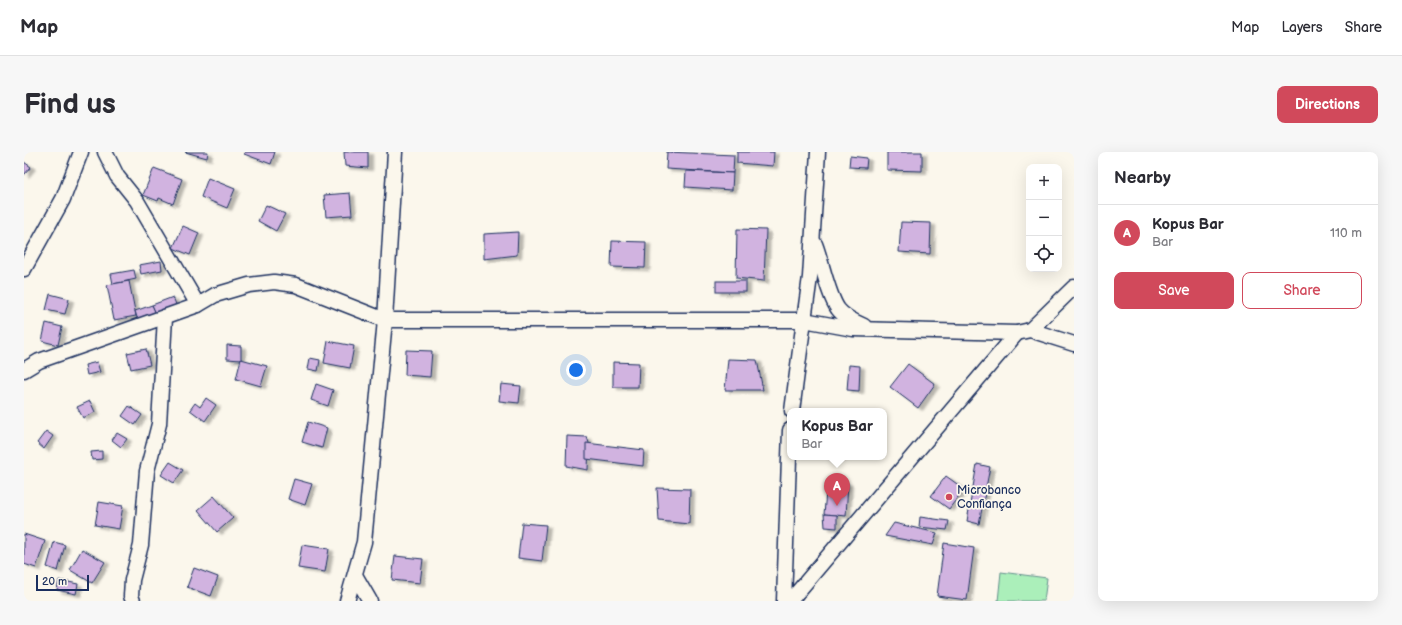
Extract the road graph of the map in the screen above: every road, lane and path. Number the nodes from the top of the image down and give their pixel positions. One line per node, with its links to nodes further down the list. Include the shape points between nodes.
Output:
1 (81, 152): 6 (street, via 63,199)
2 (105, 152): 8 (street, via 117,176 137,201)
3 (395, 152): 10 (street)
4 (818, 152): 5 (street)
5 (813, 238): 11 (street); 12 (street, via 838,309)
6 (24, 268)
7 (1074, 287): 13 (street)
8 (198, 305): 9 (street); 10 (street, via 215,295 249,285 274,282 296,284)
9 (165, 317): 16 (street); 21 (street, via 159,424 147,471 141,545 132,580)
10 (385, 320): 11 (street); 20 (street, via 364,542)
11 (804, 320): 12 (street); 18 (street)
12 (869, 329): 13 (street)
13 (1024, 332): 14 (street); 25 (street)
14 (1074, 344)
15 (24, 360): 16 (street)
16 (39, 361): 17 (street)
17 (24, 370)
18 (792, 408)
19 (789, 460): 24 (street)
20 (355, 574): 22 (street); 23 (street)
21 (133, 601)
22 (347, 601)
23 (370, 601)
24 (784, 601)
25 (790, 601)

